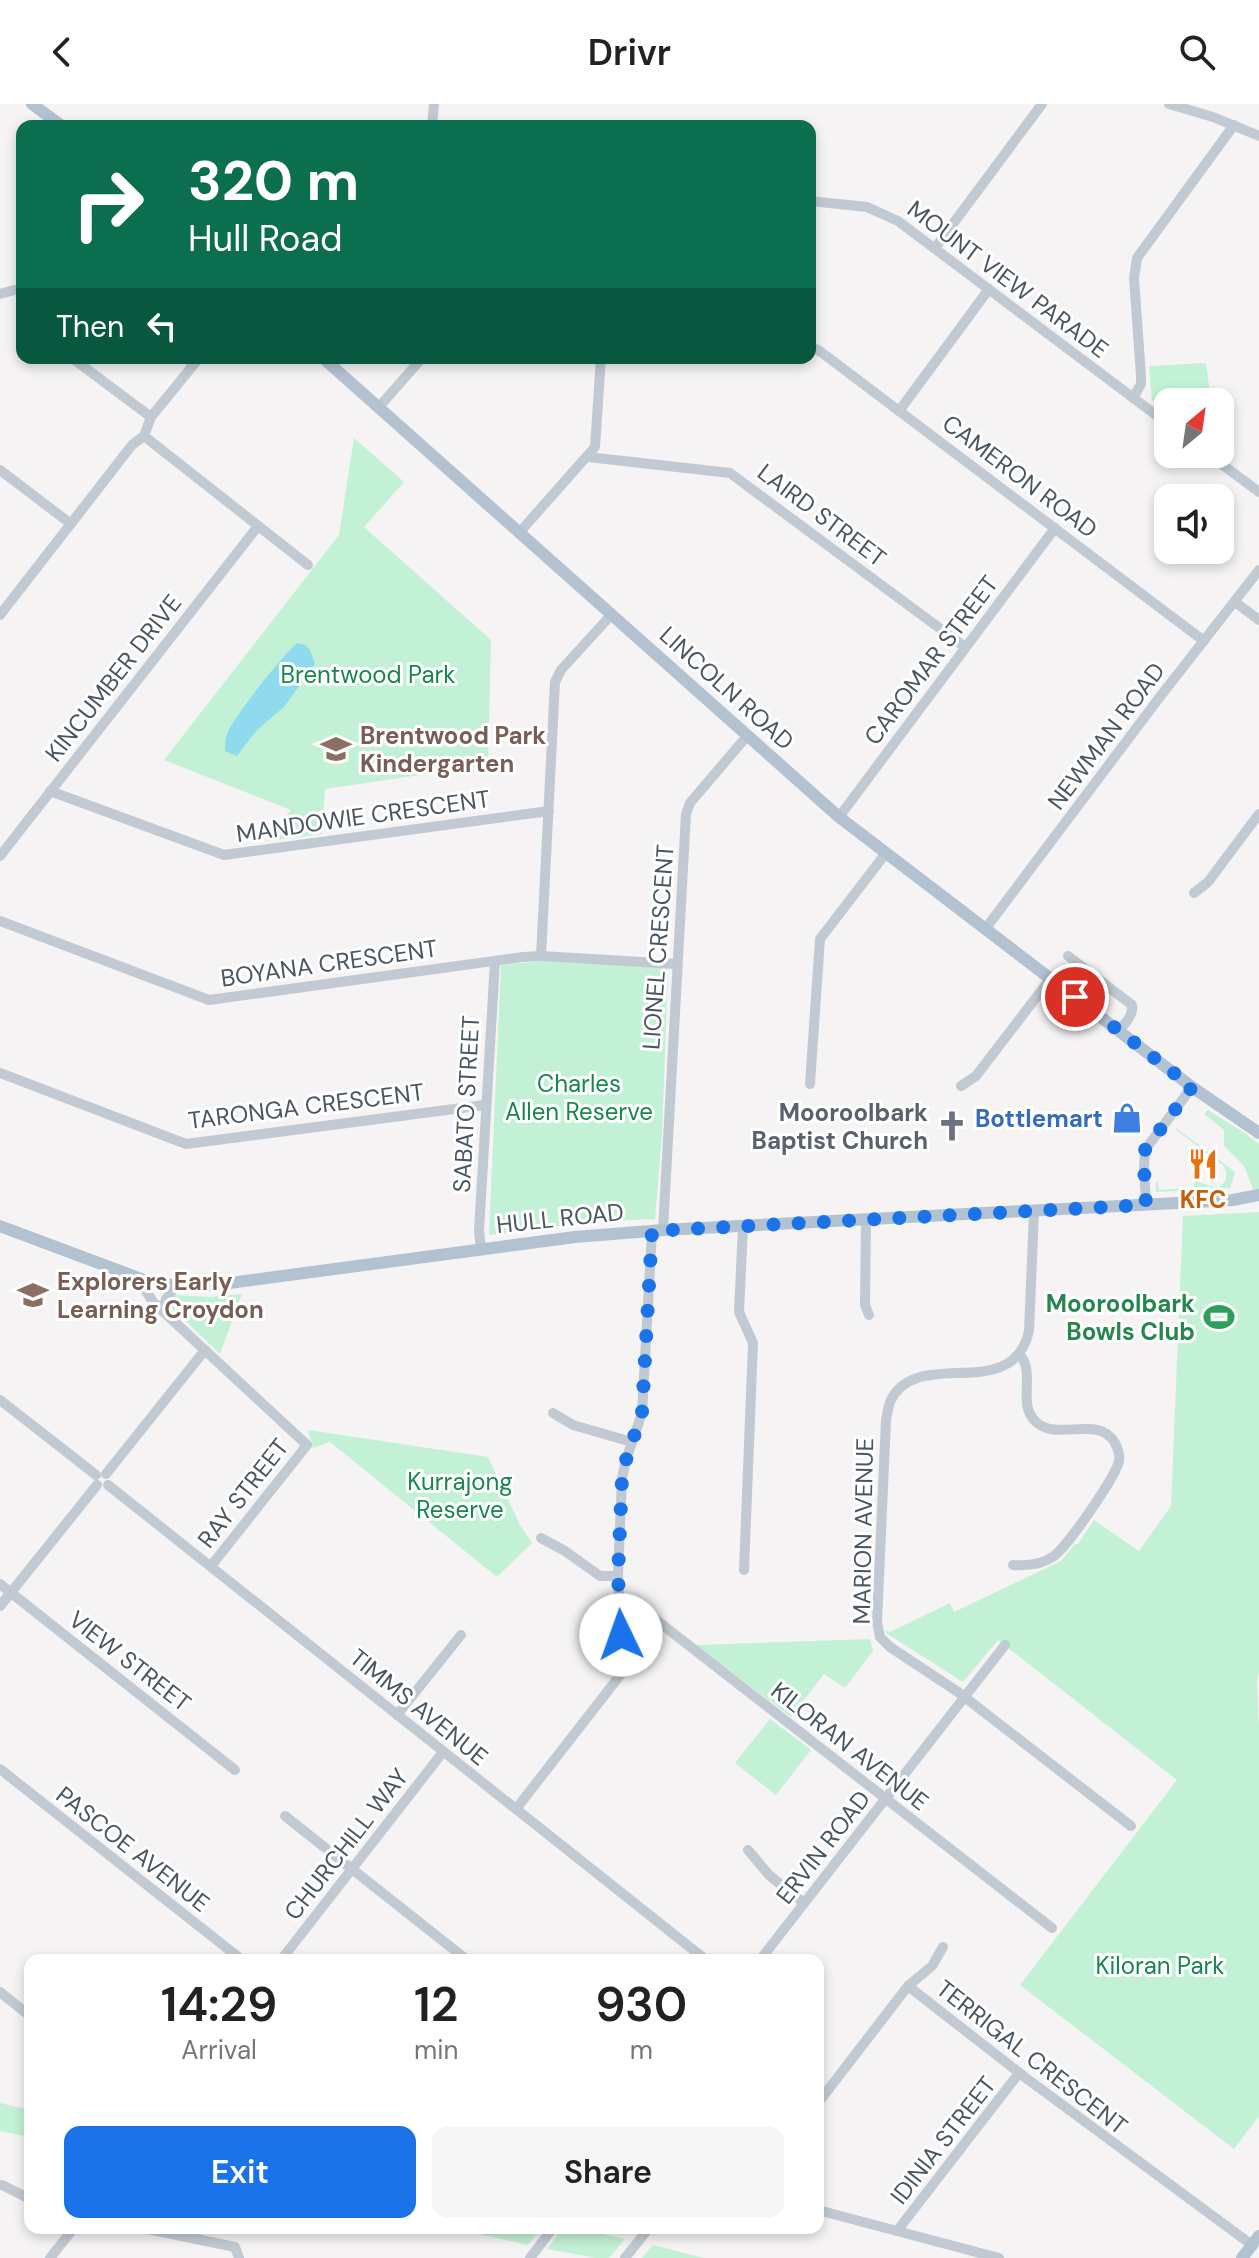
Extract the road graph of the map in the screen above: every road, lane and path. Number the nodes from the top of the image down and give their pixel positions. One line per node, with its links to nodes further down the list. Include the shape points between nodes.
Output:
1 (32, 104): 4 (main road)
2 (1042, 104): 8 (street)
3 (1169, 104): 5 (street)
4 (54, 120)
5 (1234, 125): 6 (street); 16 (street, via 1137,258 1141,384)
6 (1259, 136)
7 (816, 202): 8 (street, MOUNT VIEW PARADE, via 879,211)
8 (935, 248): 9 (street, MOUNT VIEW PARADE)
9 (989, 289): 16 (street, MOUNT VIEW PARADE); 18 (street)
10 (816, 349): 18 (street, CAMERON ROAD)
11 (80, 364): 20 (street)
12 (194, 364): 20 (street)
13 (330, 364): 17 (main road, LINCOLN ROAD)
14 (417, 364): 17 (street)
15 (601, 364): 22 (street, via 595,447)
16 (1133, 398): 19 (street, MOUNT VIEW PARADE)
17 (379, 407): 29 (main road, LINCOLN ROAD)
18 (899, 411): 28 (street, CAMERON ROAD)
19 (1154, 414)
20 (151, 417): 21 (street)
21 (144, 436): 26 (street); 27 (street)
22 (588, 457): 29 (street); 37 (street, LAIRD STREET, via 730,473)
23 (1227, 468): 25 (street)
24 (0, 470): 26 (street)
25 (1259, 492)
26 (71, 524): 34 (street)
27 (258, 526): 30 (street); 39 (street, KINCUMBER DRIVE)
28 (1055, 528): 36 (street, CAMERON ROAD); 37 (street, CAROMAR STREET)
29 (519, 533): 33 (main road, LINCOLN ROAD)
30 (308, 565)
31 (1259, 570): 32 (street, NEWMAN ROAD)
32 (1235, 602): 35 (street); 36 (street, NEWMAN ROAD)
33 (612, 614): 38 (main road, LINCOLN ROAD); 40 (street, via 555,682)
34 (0, 615)
35 (1259, 620)
36 (1204, 641): 47 (street, NEWMAN ROAD)
37 (965, 647): 42 (street, CAROMAR STREET)
38 (747, 736): 42 (main road, LINCOLN ROAD); 51 (street, LIONEL CRESCENT, via 686,814)
39 (50, 791): 40 (street, MANDOWIE CRESCENT, via 224,855); 44 (street, KINCUMBER DRIVE)
40 (549, 811): 48 (street)
41 (1259, 814): 45 (street)
42 (839, 817): 43 (main road, LINCOLN ROAD)
43 (886, 853): 47 (main road, LINCOLN ROAD); 55 (street, via 820,939)
44 (0, 856)
45 (1194, 893)
46 (0, 921): 50 (street, BOYANA CRESCENT, via 209,1000)
47 (986, 928): 52 (main road, LINCOLN ROAD)
48 (541, 956): 50 (street, BOYANA CRESCENT); 51 (street, BOYANA CRESCENT)
49 (1068, 956): 53 (street, via 1132,1005)
50 (495, 961): 58 (street, SABATO STREET)
51 (676, 964): 68 (street, LIONEL CRESCENT)
52 (1051, 978): 53 (main road, LINCOLN ROAD); 56 (street, via 976,1076)
53 (1119, 1031): 57 (main road, LINCOLN ROAD)
54 (0, 1073): 58 (street, TARONGA CRESCENT, via 186,1144)
55 (810, 1084)
56 (961, 1086)
57 (1192, 1087): 59 (main road, LINCOLN ROAD); 63 (street, via 1145,1150)
58 (485, 1105): 69 (street, SABATO STREET)
59 (1255, 1133)
60 (1259, 1195): 61 (main road, HULL ROAD)
61 (1233, 1200): 62 (main road, HULL ROAD); 63 (main road, HULL ROAD)
62 (1259, 1203)
63 (1146, 1205): 64 (main road, HULL ROAD)
64 (1034, 1212): 65 (main road, HULL ROAD); 75 (street, via 1029,1331)
65 (866, 1220): 67 (main road, HULL ROAD); 73 (street)
66 (0, 1226): 70 (main road, HULL ROAD)
67 (743, 1226): 68 (main road, HULL ROAD); 83 (street, via 739,1312 753,1343)
68 (657, 1230): 69 (main road, HULL ROAD); 78 (street, LIONEL CRESCENT, via 642,1413)
69 (481, 1249): 71 (main road, HULL ROAD)
70 (144, 1280): 71 (main road, HULL ROAD); 72 (street, via 146,1291)
71 (176, 1286): 72 (street)
72 (163, 1310): 74 (street)
73 (869, 1315)
74 (205, 1350): 79 (street); 82 (street, RAY STREET, via 307,1445)
75 (1019, 1354): 81 (street, via 1026,1362 1027,1409 1034,1421 1052,1430 1104,1432 1115,1442 1119,1460 1063,1549 1045,1561); 91 (street, MARION AVENUE, via 991,1371 916,1378 899,1389 886,1420 880,1637)
76 (0, 1400): 79 (street, TIMMS AVENUE)
77 (553, 1413): 78 (street, via 573,1425)
78 (632, 1442): 84 (street, LIONEL CRESCENT, via 622,1478)
79 (102, 1480): 82 (street, TIMMS AVENUE); 86 (street)
80 (541, 1538): 84 (street, via 600,1576)
81 (1013, 1565)
82 (211, 1566): 92 (street, TIMMS AVENUE)
83 (744, 1570)
84 (618, 1576): 88 (street, LIONEL CRESCENT)
85 (0, 1584): 86 (street, VIEW STREET)
86 (11, 1592): 87 (street); 95 (street, VIEW STREET)
87 (0, 1606)
88 (619, 1608): 96 (street, KILORAN AVENUE, via 642,1609); 97 (street, LIONEL CRESCENT, via 621,1674)
89 (461, 1635): 92 (street)
90 (1005, 1645): 91 (street, ERVIN ROAD)
91 (965, 1697): 96 (street, ERVIN ROAD); 99 (street, MARION AVENUE)
92 (397, 1715): 93 (street, TIMMS AVENUE)
93 (443, 1752): 97 (street, TIMMS AVENUE); 101 (street, CHURCHILL WAY)
94 (0, 1769): 105 (street, PASCOE AVENUE)
95 (235, 1770)
96 (886, 1799): 102 (street, ERVIN ROAD); 103 (street, KILORAN AVENUE)
97 (516, 1809): 108 (street, TIMMS AVENUE)
98 (285, 1816): 101 (street)
99 (1131, 1826)
100 (748, 1850): 102 (street)
101 (352, 1869): 106 (street, CHURCHILL WAY); 107 (street)
102 (804, 1903): 109 (street, ERVIN ROAD)
103 (1052, 1928)
104 (943, 1947): 110 (street, via 932,1966)
105 (234, 1954)
106 (286, 1954)
107 (459, 1954)
108 (698, 1954)
109 (765, 1954)
110 (908, 1986): 113 (street, TERRIGAL CRESCENT); 114 (street, TERRIGAL CRESCENT)
111 (0, 1992): 112 (street)
112 (24, 2011)
113 (1019, 2073): 118 (street, IDINIA STREET); 123 (street, TERRIGAL CRESCENT)
114 (824, 2095)
115 (2, 2185): 116 (street)
116 (24, 2196)
117 (824, 2212): 118 (street)
118 (897, 2231): 128 (street)
119 (69, 2234): 124 (street)
120 (172, 2234): 125 (street, via 235,2247)
121 (548, 2234): 126 (street)
122 (644, 2234): 127 (street)
123 (1255, 2240): 129 (main road)
124 (50, 2258)
125 (239, 2258)
126 (530, 2258)
127 (625, 2258)
128 (999, 2258)
129 (1242, 2258)

